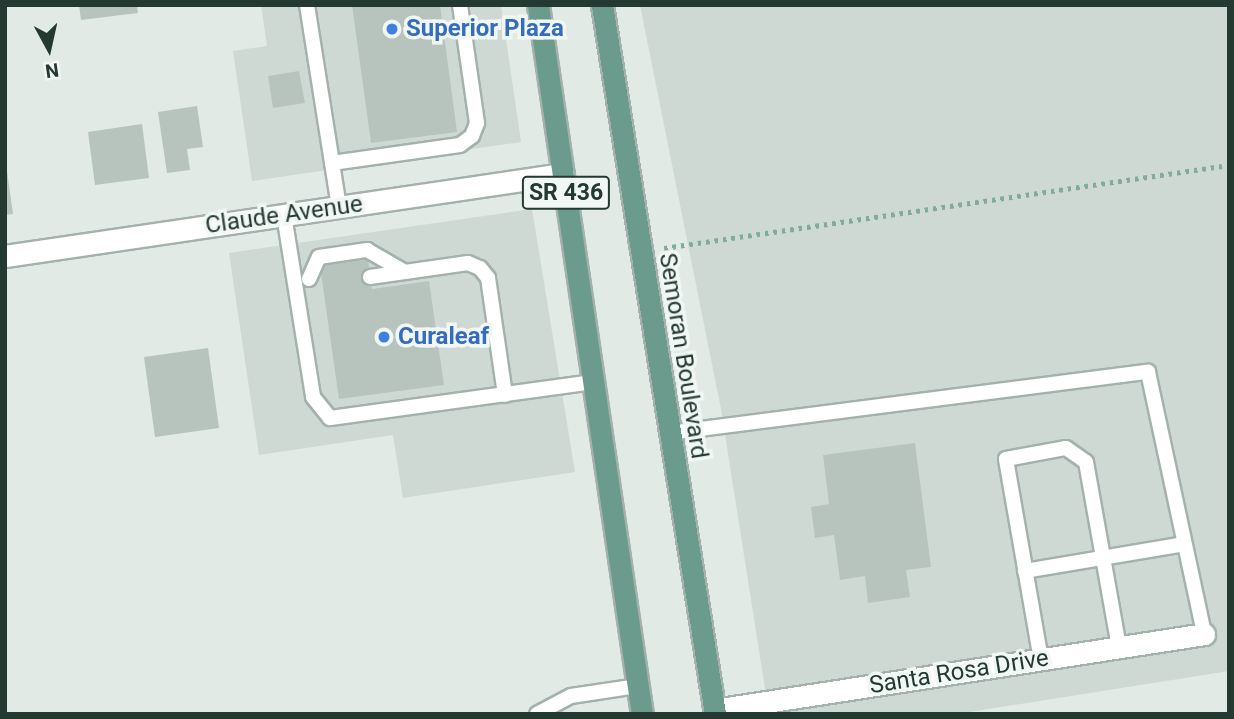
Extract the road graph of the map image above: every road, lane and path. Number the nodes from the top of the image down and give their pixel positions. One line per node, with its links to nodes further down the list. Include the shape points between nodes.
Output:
1 (307, 5): 5 (lane)
2 (460, 5): 5 (lane, via 477,123 472,136 460,145)
3 (538, 5): 7 (main road, SR 436)
4 (602, 5): 10 (main road, Semoran Boulevard / SR 436)
5 (332, 163): 8 (lane)
6 (1222, 166): 10 (path)
7 (563, 174): 8 (street, Claude Avenue); 15 (main road, SR 436)
8 (339, 207): 9 (street, Claude Avenue)
9 (284, 215): 11 (street, Claude Avenue); 14 (lane)
10 (639, 252): 17 (main road, Semoran Boulevard / SR 436)
11 (5, 256)
12 (405, 272): 13 (lane); 14 (lane, via 367,250 319,257); 16 (lane, via 468,263 480,268 488,278)
13 (370, 277)
14 (309, 282): 16 (lane, via 313,397 330,418)
15 (594, 382): 16 (lane); 24 (main road, SR 436)
16 (505, 395)
17 (669, 433): 18 (lane, via 1148,372); 25 (main road, Semoran Boulevard / SR 436)
18 (1184, 544): 19 (lane); 21 (lane)
19 (1103, 558): 20 (lane); 20 (lane, via 1086,462 1066,448 1054,450 1006,459); 22 (lane)
20 (1026, 571): 23 (lane)
21 (1203, 634): 22 (street, Santa Rosa Drive)
22 (1119, 647): 23 (street, Santa Rosa Drive)
23 (1041, 660): 25 (street, Santa Rosa Drive)
24 (638, 686): 26 (lane, via 570,696); 27 (main road, SR 436)
25 (715, 712)
26 (537, 714)
27 (642, 714)

